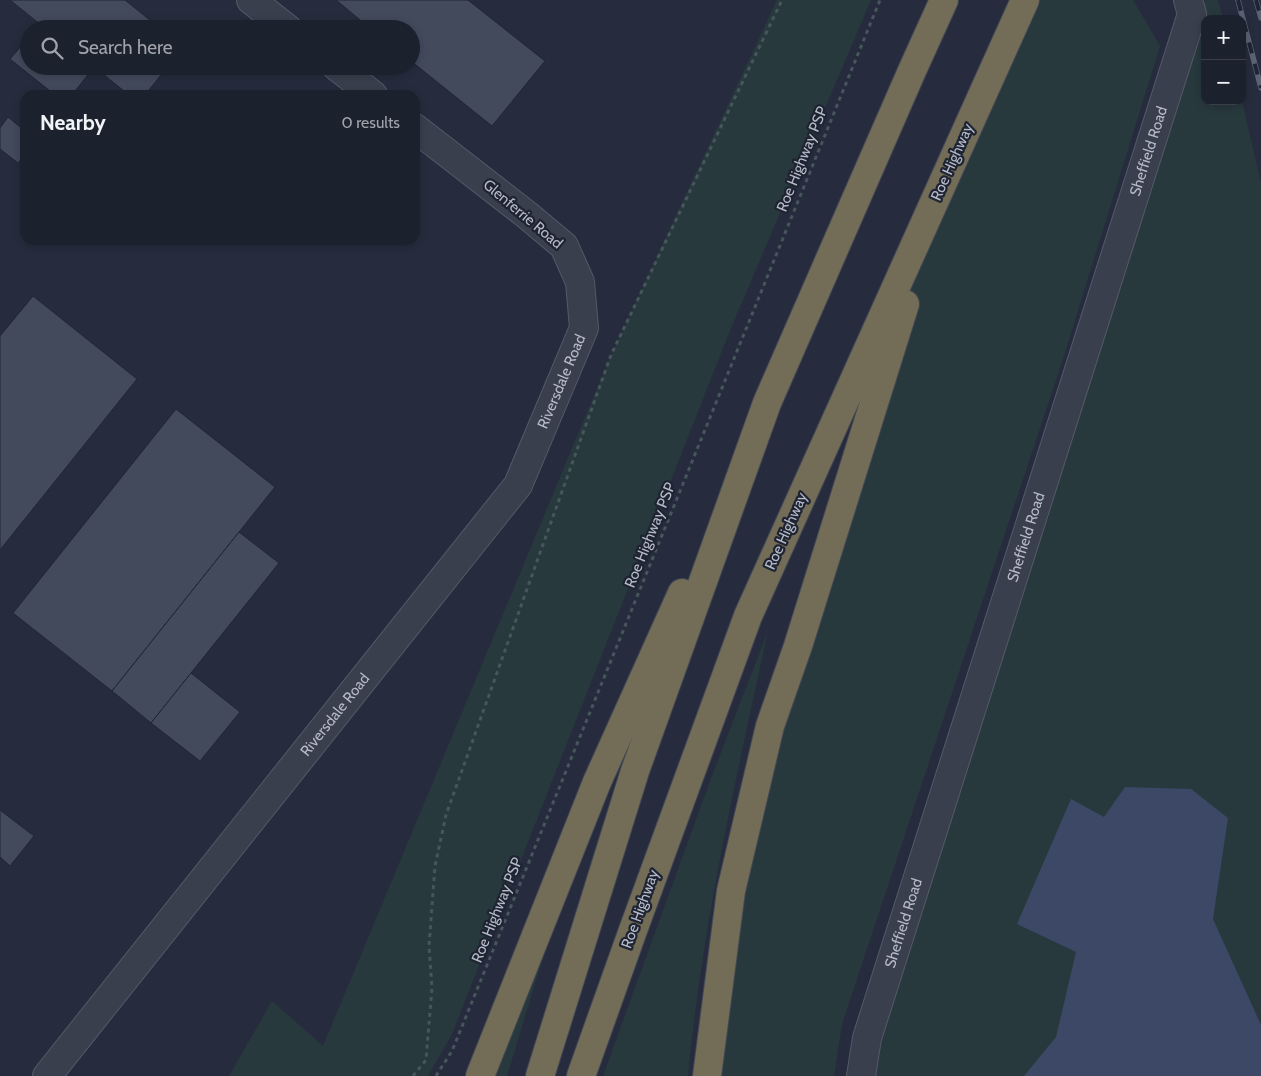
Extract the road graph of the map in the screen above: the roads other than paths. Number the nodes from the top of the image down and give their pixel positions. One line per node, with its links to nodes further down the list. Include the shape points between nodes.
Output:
1 (251, 0): 5 (street)
2 (944, 0): 11 (highway)
3 (1025, 0): 9 (highway, Roe Highway)
4 (1188, 0): 17 (street, Sheffield Road, via 1192,14 867,1038)
5 (277, 20)
6 (347, 75): 7 (street)
7 (367, 90)
8 (420, 132): 10 (street, Glenferrie Road, via 564,246 580,282)
9 (942, 185): 15 (highway, Roe Highway, via 748,616); 16 (highway, via 770,726 730,891)
10 (584, 328): 12 (street, Riversdale Road, via 518,485)
11 (768, 403): 13 (highway, via 597,782); 14 (highway, via 635,772)
12 (47, 1076)
13 (480, 1076)
14 (540, 1076)
15 (581, 1076)
16 (707, 1076)
17 (860, 1076)

